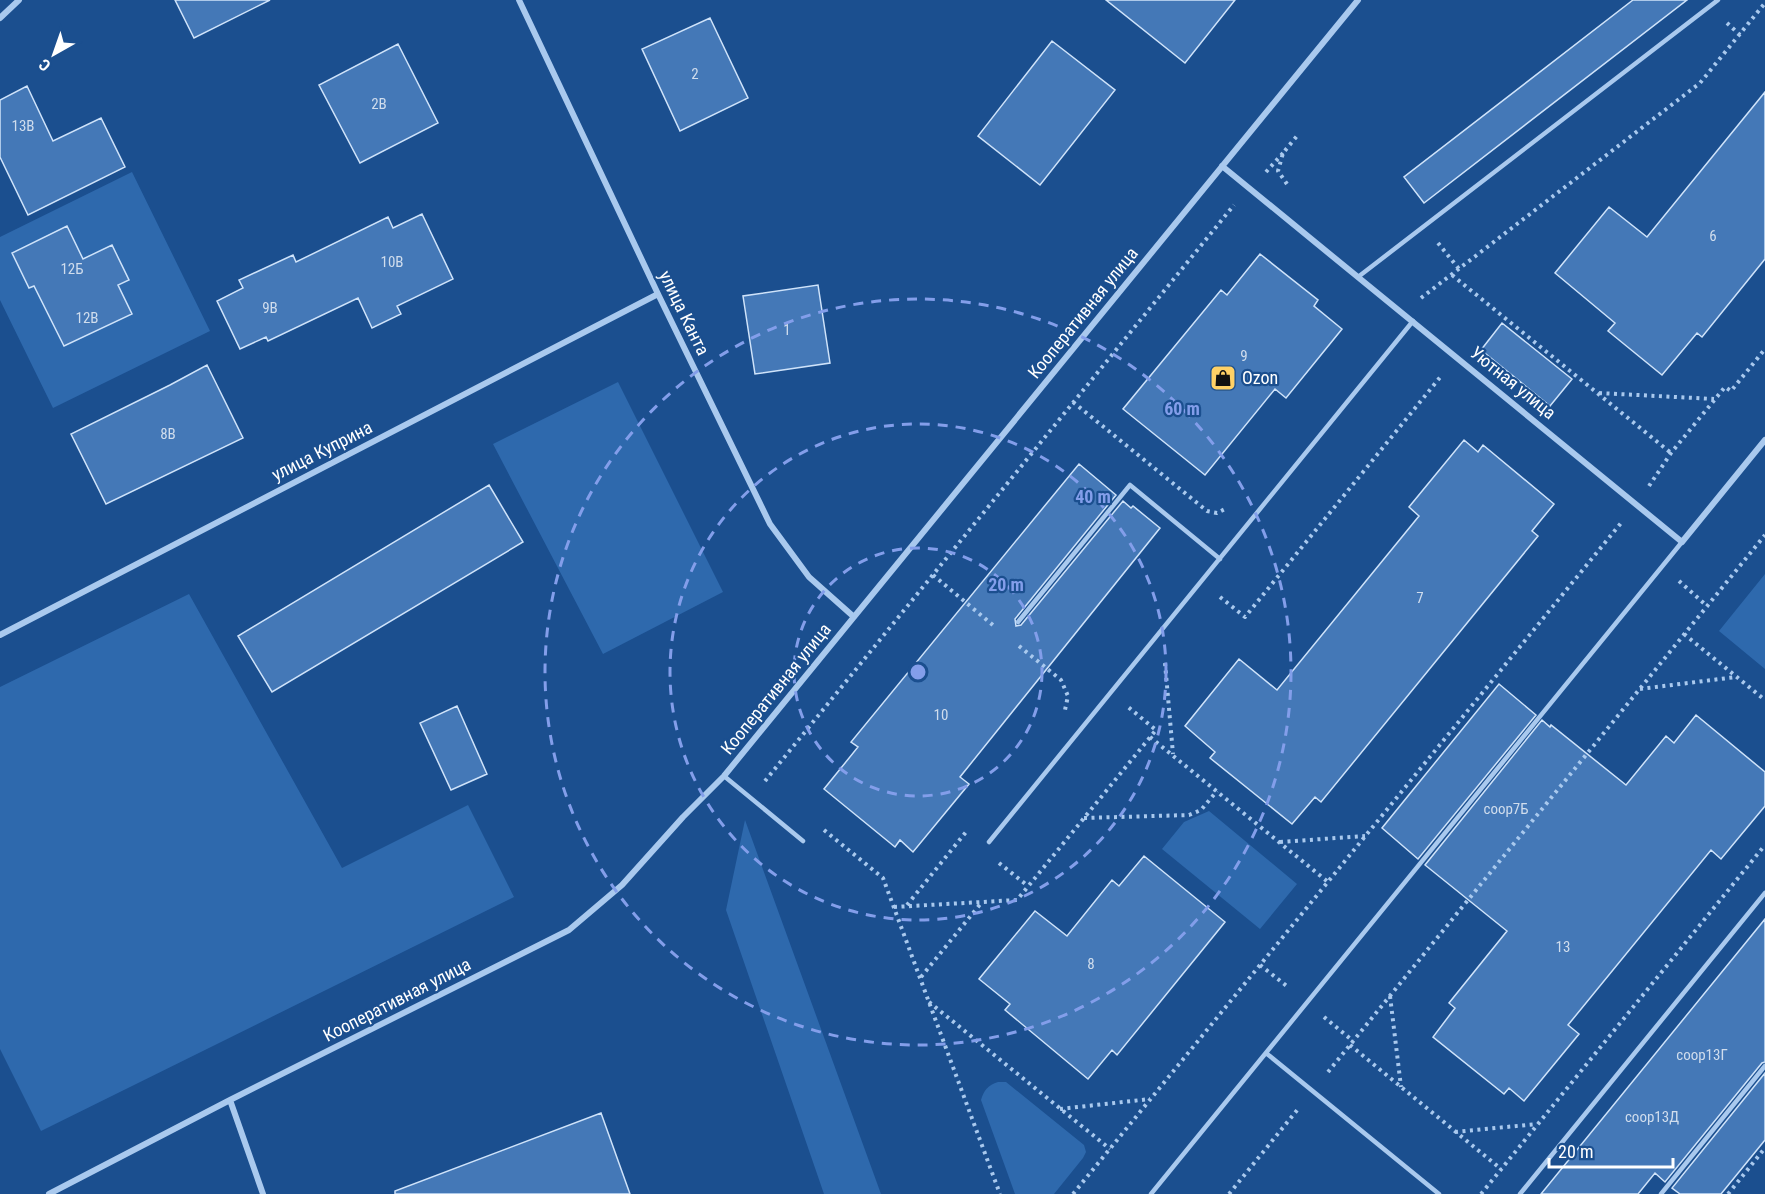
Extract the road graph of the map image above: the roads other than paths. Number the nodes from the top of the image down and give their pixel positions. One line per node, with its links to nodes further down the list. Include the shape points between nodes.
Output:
1 (19, 0): 5 (street)
2 (519, 0): 8 (street, улица Канта)
3 (1358, 0): 6 (street, Кооперативная улица)
4 (1718, 0): 7 (lane)
5 (0, 18)
6 (1222, 166): 7 (street, Уютная улица); 13 (street, Кооперативная улица)
7 (1358, 277): 9 (street, Уютная улица)
8 (658, 294): 13 (street, улица Канта, via 770,524 809,577); 15 (street, улица Куприна)
9 (1413, 321): 11 (street, Уютная улица); 12 (lane)
10 (1765, 440): 11 (street)
11 (1682, 542): 20 (lane)
12 (1220, 559): 14 (lane, via 1130,485); 18 (lane)
13 (854, 617): 16 (street, Кооперативная улица)
14 (1018, 622)
15 (0, 635)
16 (724, 776): 17 (lane); 22 (street, Кооперативная улица, via 622,885 569,930)
17 (803, 841)
18 (989, 842)
19 (1765, 893): 27 (lane)
20 (1266, 1053): 25 (lane); 26 (lane)
21 (1765, 1066): 28 (lane)
22 (230, 1100): 23 (street, Кооперативная улица); 24 (street)
23 (49, 1194)
24 (263, 1194)
25 (1151, 1194)
26 (1439, 1194)
27 (1520, 1194)
28 (1661, 1194)

